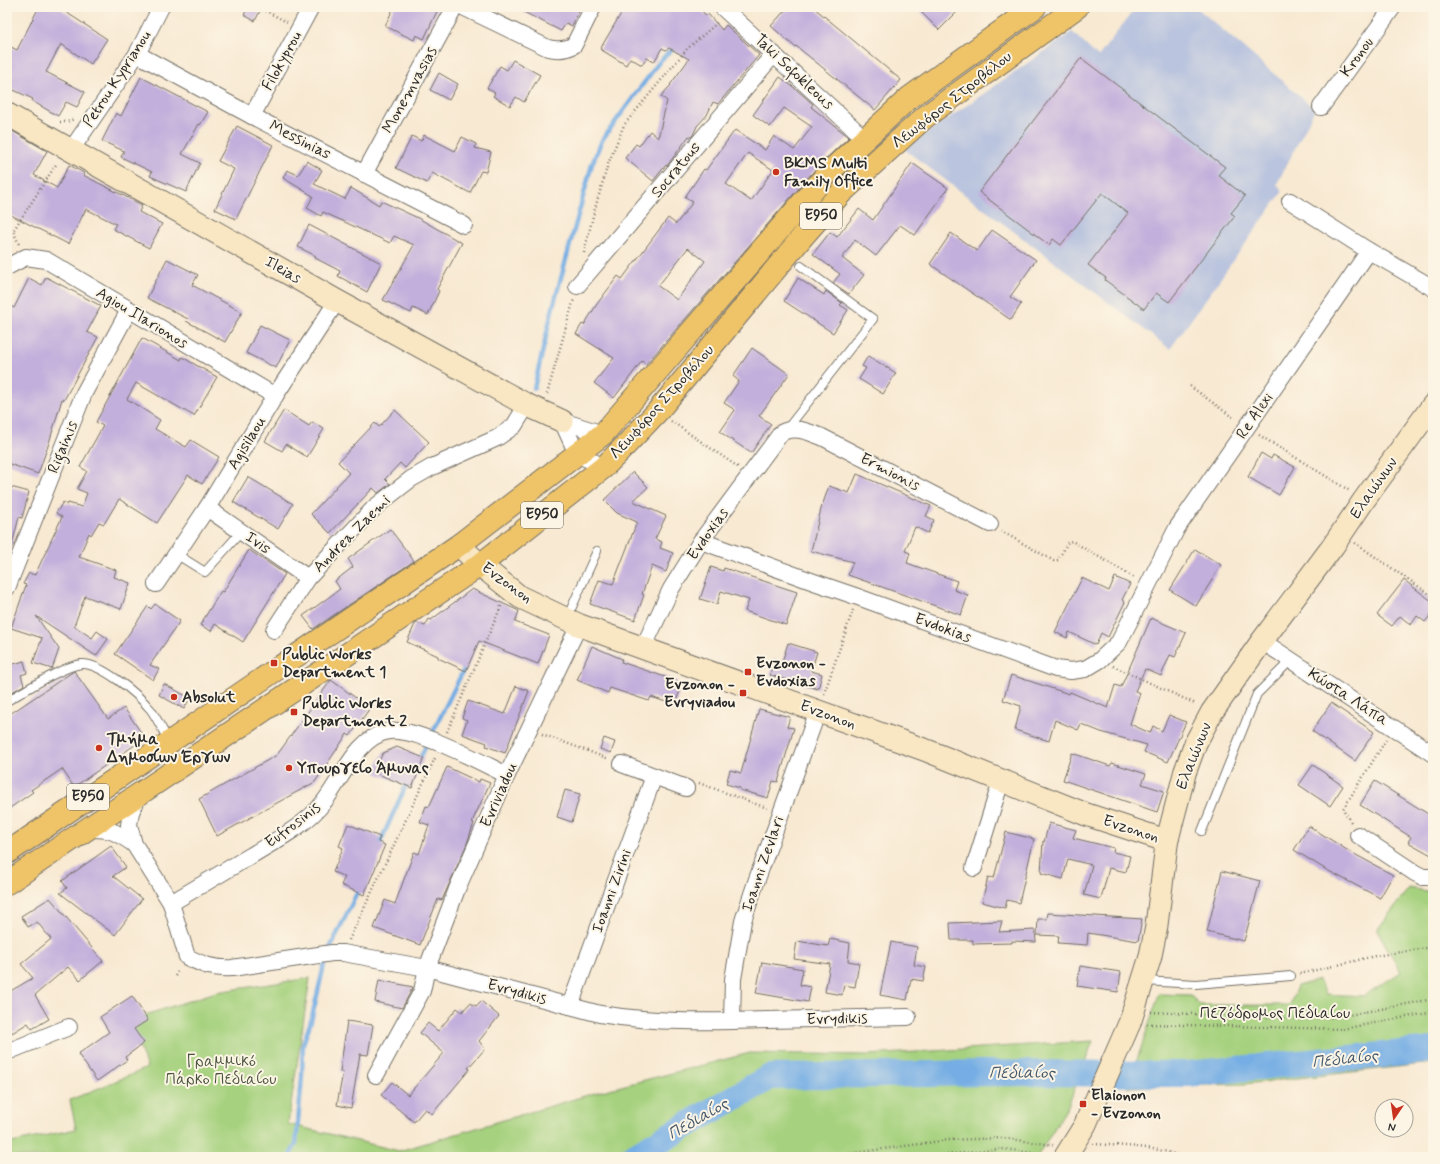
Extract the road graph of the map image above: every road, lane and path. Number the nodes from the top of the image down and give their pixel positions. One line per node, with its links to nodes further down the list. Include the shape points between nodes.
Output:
1 (161, 7): 12 (street, Petrou Kyprianou)
2 (258, 7): 11 (path)
3 (312, 7): 11 (street, Filokyprou)
4 (455, 7): 19 (street, Monemvasias)
5 (463, 7): 6 (street, via 548,48 564,49 577,41)
6 (594, 7)
7 (1036, 7): 17 (main road, Λεωφόρος Στροβόλου / E950, via 909,98)
8 (1076, 7): 36 (main road, Λεωφόρος Στροβόλου / E950, via 926,117 841,193)
9 (1393, 7): 14 (street, Kronou)
10 (725, 10): 13 (street, Taki Sofokleous); 23 (path, via 687,49 624,125 608,164)
11 (299, 29): 16 (street, Filokyprou)
12 (137, 54): 16 (street, Messinias); 18 (street, Petrou Kyprianou)
13 (774, 54): 17 (street, Taki Sofokleous); 27 (street, Socratous)
14 (1321, 107)
15 (7, 114): 18 (street, Ileias)
16 (252, 116): 19 (street, Messinias)
17 (865, 138): 40 (main road, Λεωφόρος Στροβόλου / E950, via 828,173)
18 (69, 149): 24 (path, via 13,232); 29 (street, Ileias)
19 (364, 174): 21 (street, Messinias)
20 (1290, 201): 22 (street)
21 (464, 225)
22 (1370, 251): 28 (street); 38 (street, Re Alexi)
23 (584, 256)
24 (26, 257): 25 (street); 30 (street, Agiou Ilarionos, via 46,260)
25 (7, 266)
26 (801, 266): 39 (lane, via 873,319)
27 (577, 286): 33 (path)
28 (1433, 288)
29 (337, 301): 32 (street, Agisilaou); 34 (street, Ileias)
30 (129, 310): 32 (street, Agiou Ilarionos); 57 (street, Rigainis, via 84,393)
31 (1190, 386): 38 (path)
32 (274, 396): 45 (street, Agisilaou)
33 (546, 397)
34 (527, 405): 37 (street, Ileias); 54 (street, Andrea Zaemi, via 514,426 497,438 416,476 376,507)
35 (1433, 405): 44 (street, Ελαιώνων)
36 (657, 412): 42 (main road, Λεωφόρος Στροβόλου / E950); 43 (path)
37 (562, 421): 40 (street, Ileias); 41 (street)
38 (1247, 428): 44 (path); 56 (street, Re Alexi, via 1176,528)
39 (786, 429): 43 (street, Evdoxias); 46 (street, Ermionis, via 822,437)
40 (603, 434): 41 (main road, Λεωφόρος Στροβόλου / E950)
41 (577, 454): 42 (street); 50 (main road, Λεωφόρος Στροβόλου / E950)
42 (604, 467): 53 (main road, Λεωφόρος Στροβόλου / E950)
43 (750, 475): 49 (street, Evdoxias)
44 (1364, 500): 48 (street, Ελαιώνων)
45 (207, 508): 47 (street, Ivis); 52 (street, Agisilaou)
46 (990, 524): 56 (path, via 1054,561 1058,560 1068,542 1072,541)
47 (241, 532): 52 (lane, via 205,572); 54 (street, Ivis)
48 (1342, 533): 60 (path); 64 (street, Ελαιώνων)
49 (701, 541): 61 (street, Evdokias); 65 (street, Evdoxias, via 671,589)
50 (459, 545): 53 (street, Evzonon); 73 (main road, Λεωφόρος Στροβόλου / E950)
51 (597, 551): 62 (lane)
52 (176, 554): 55 (street, Agisilaou)
53 (480, 564): 58 (street, Evzonon); 81 (main road, Λεωφόρος Στροβόλου / E950)
54 (308, 578): 63 (street, Andrea Zaemi)
55 (156, 584)
56 (1148, 585): 66 (street, Evdokias, via 1120,642)
57 (7, 588)
58 (509, 588): 62 (street, Evzonon, via 520,597); 74 (path)
59 (1433, 592): 60 (path)
60 (1432, 596)
61 (858, 597): 66 (street, Evdokias, via 1056,670 1085,669); 69 (path)
62 (573, 622): 65 (street, Evzonon); 72 (street, Evriviadou)
63 (274, 630)
64 (1262, 641): 67 (street, Κώστα Λάπα); 70 (street, Ελαιώνων)
65 (643, 648): 69 (street, Evzonon)
66 (1100, 660): 70 (path)
67 (1291, 660): 71 (street, Κώστα Λάπα); 84 (lane, via 1257,694)
68 (7, 701): 73 (lane, via 63,670 81,664 97,667 123,684 150,709)
69 (818, 711): 79 (street, Evzonon); 82 (street, Ioanni Zevlari)
70 (1212, 712): 86 (street, Ελαιώνων, via 1190,758)
71 (1393, 728): 75 (street, Κώστα Λάπα); 85 (path, via 1343,809)
72 (529, 729): 76 (path); 77 (street, Evriviadou)
73 (170, 742): 88 (main road, Λεωφόρος Στροβόλου / E950)
74 (442, 745): 77 (street, Eufrosinis); 92 (street, Eufrosinis, via 405,731 387,732 372,738 351,760 314,813 284,835); 94 (path)
75 (1433, 754)
76 (622, 764): 78 (street)
77 (507, 775): 95 (street, Evriviadou, via 457,889)
78 (654, 776): 80 (street); 99 (street, Ioanni Zirini)
79 (1001, 781): 86 (street, Evzonon, via 1086,814); 89 (street)
80 (686, 788): 82 (path, via 697,782)
81 (140, 794): 83 (main road, Λεωφόρος Στροβόλου / E950); 87 (street, via 131,812 129,825)
82 (781, 813): 103 (street, Ioanni Zevlari, via 743,921 733,979)
83 (88, 829): 87 (street, via 102,828 116,832); 91 (main road, Λεωφόρος Στροβόλου / E950)
84 (1202, 831)
85 (1358, 835): 90 (street, via 1415,873 1423,877)
86 (1167, 841): 97 (street, Ελαιώνων, via 1156,929)
87 (134, 844): 92 (street, Evrydikis)
88 (7, 853)
89 (974, 868)
90 (1433, 877)
91 (7, 884)
92 (170, 903): 94 (street, Evrydikis, via 187,957 208,967 232,968)
93 (1433, 947): 96 (path, via 1375,956)
94 (331, 954): 95 (street, Evrydikis)
95 (427, 968): 99 (street, Evrydikis); 106 (street, Evriviadou, via 422,991)
96 (1291, 976): 97 (lane, via 1196,984)
97 (1142, 981): 102 (street, Ελαιώνων)
98 (1433, 999): 102 (path, via 1339,1017)
99 (570, 1006): 103 (street, Evrydikis, via 624,1018)
100 (1433, 1012): 102 (path, Πεζόδρομος Πεδιαίου, via 1342,1029 1148,1023)
101 (908, 1017): 103 (street, Evrydikis)
102 (1141, 1020): 107 (street, Ελαιώνων, via 1085,1125)
103 (732, 1021)
104 (70, 1027): 105 (street)
105 (7, 1052)
106 (376, 1075)
107 (1084, 1140): 108 (street, Ελαιώνων); 111 (path, via 1154,1148)
108 (1058, 1153): 109 (path, via 1003,1138 948,1140); 110 (path, via 1004,1149)
109 (826, 1157)
110 (923, 1157)
111 (1183, 1157)

